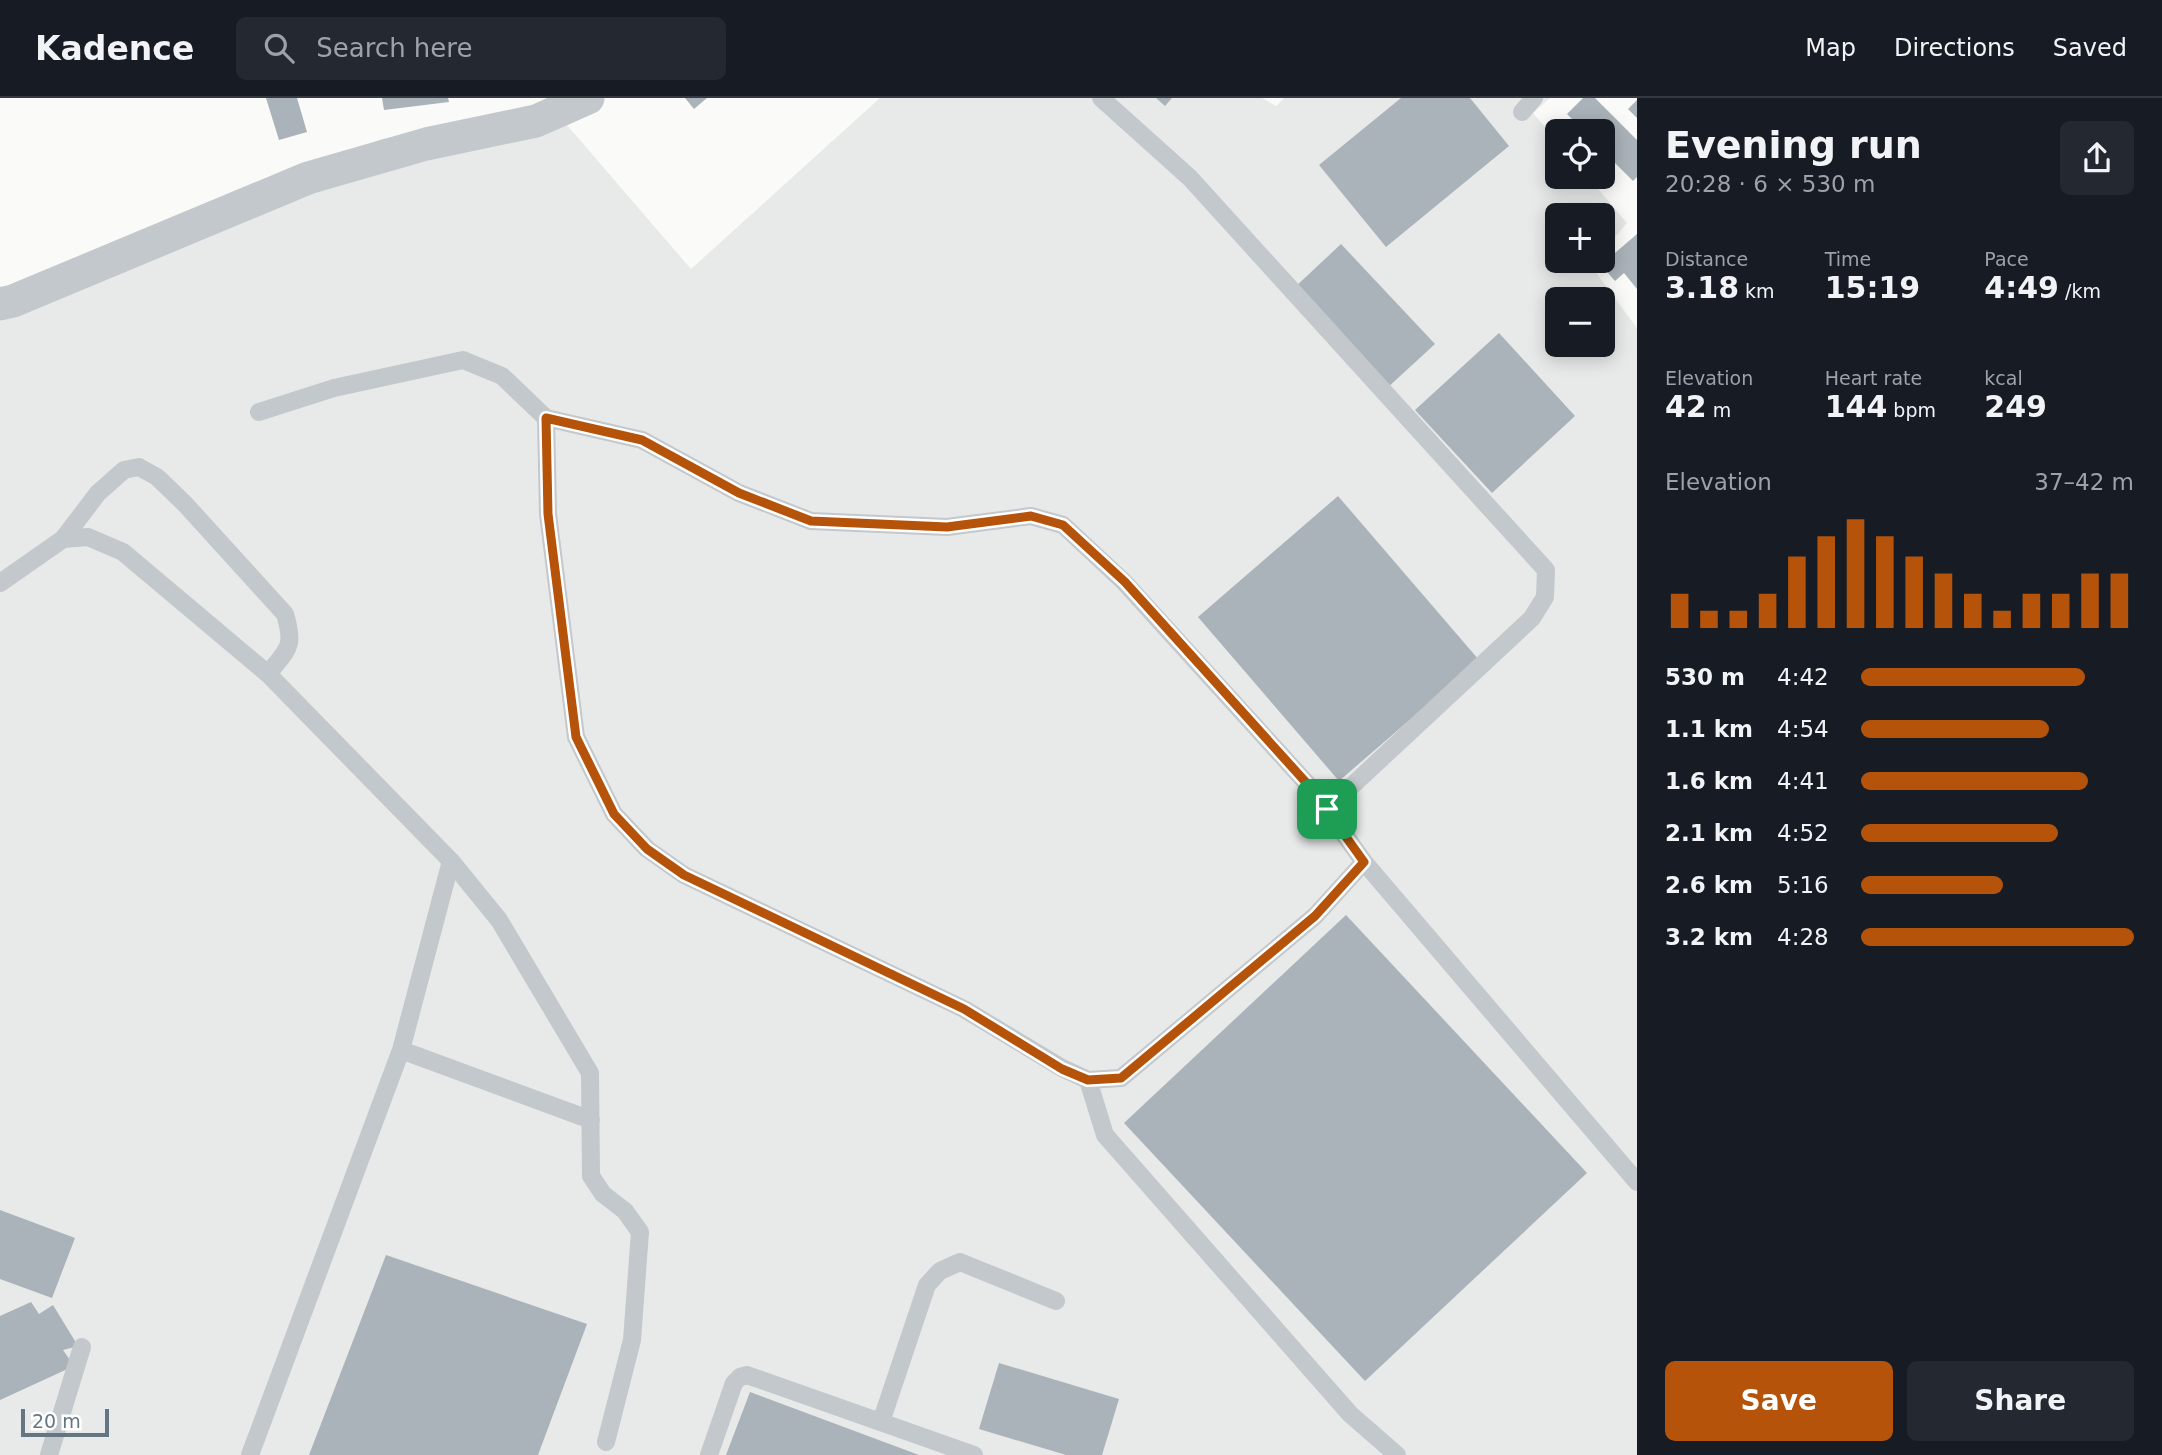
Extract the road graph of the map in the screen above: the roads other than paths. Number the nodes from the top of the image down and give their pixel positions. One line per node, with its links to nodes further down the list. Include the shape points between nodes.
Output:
1 (588, 98): 5 (street, via 536,121 426,144 308,177)
2 (1101, 98): 11 (lane, via 1190,178 1546,570 1545,597 1532,618)
3 (1534, 98): 4 (lane)
4 (1522, 112)
5 (0, 304)
6 (259, 412): 7 (lane, via 334,388 463,360 502,376)
7 (546, 418): 11 (lane, via 642,440 739,493 811,521 947,527 1031,516 1063,525 1125,582); 15 (lane, via 548,514 576,737 614,814 647,849 684,875 964,1009)
8 (63, 540): 9 (lane); 10 (lane, via 88,537 123,552); 10 (lane, via 98,493 124,470 139,467 157,477 285,614 291,633 289,647)
9 (0, 583)
10 (268, 674): 12 (lane)
11 (1327, 809): 13 (lane)
12 (451, 861): 14 (lane); 16 (lane, via 499,920 590,1073)
13 (1364, 862): 15 (lane, via 1315,916 1121,1078); 17 (lane)
14 (401, 1050): 16 (lane); 23 (lane)
15 (1088, 1080): 26 (lane, via 1105,1135 1350,1413)
16 (591, 1119): 21 (lane, via 591,1176 640,1232 632,1340)
17 (1637, 1182)
18 (1056, 1301): 20 (lane, via 960,1262 940,1271 927,1285)
19 (82, 1347): 22 (lane)
20 (881, 1422): 24 (lane, via 747,1375 734,1383); 25 (lane)
21 (606, 1442)
22 (49, 1455)
23 (250, 1455)
24 (709, 1455)
25 (974, 1455)
26 (1397, 1455)

